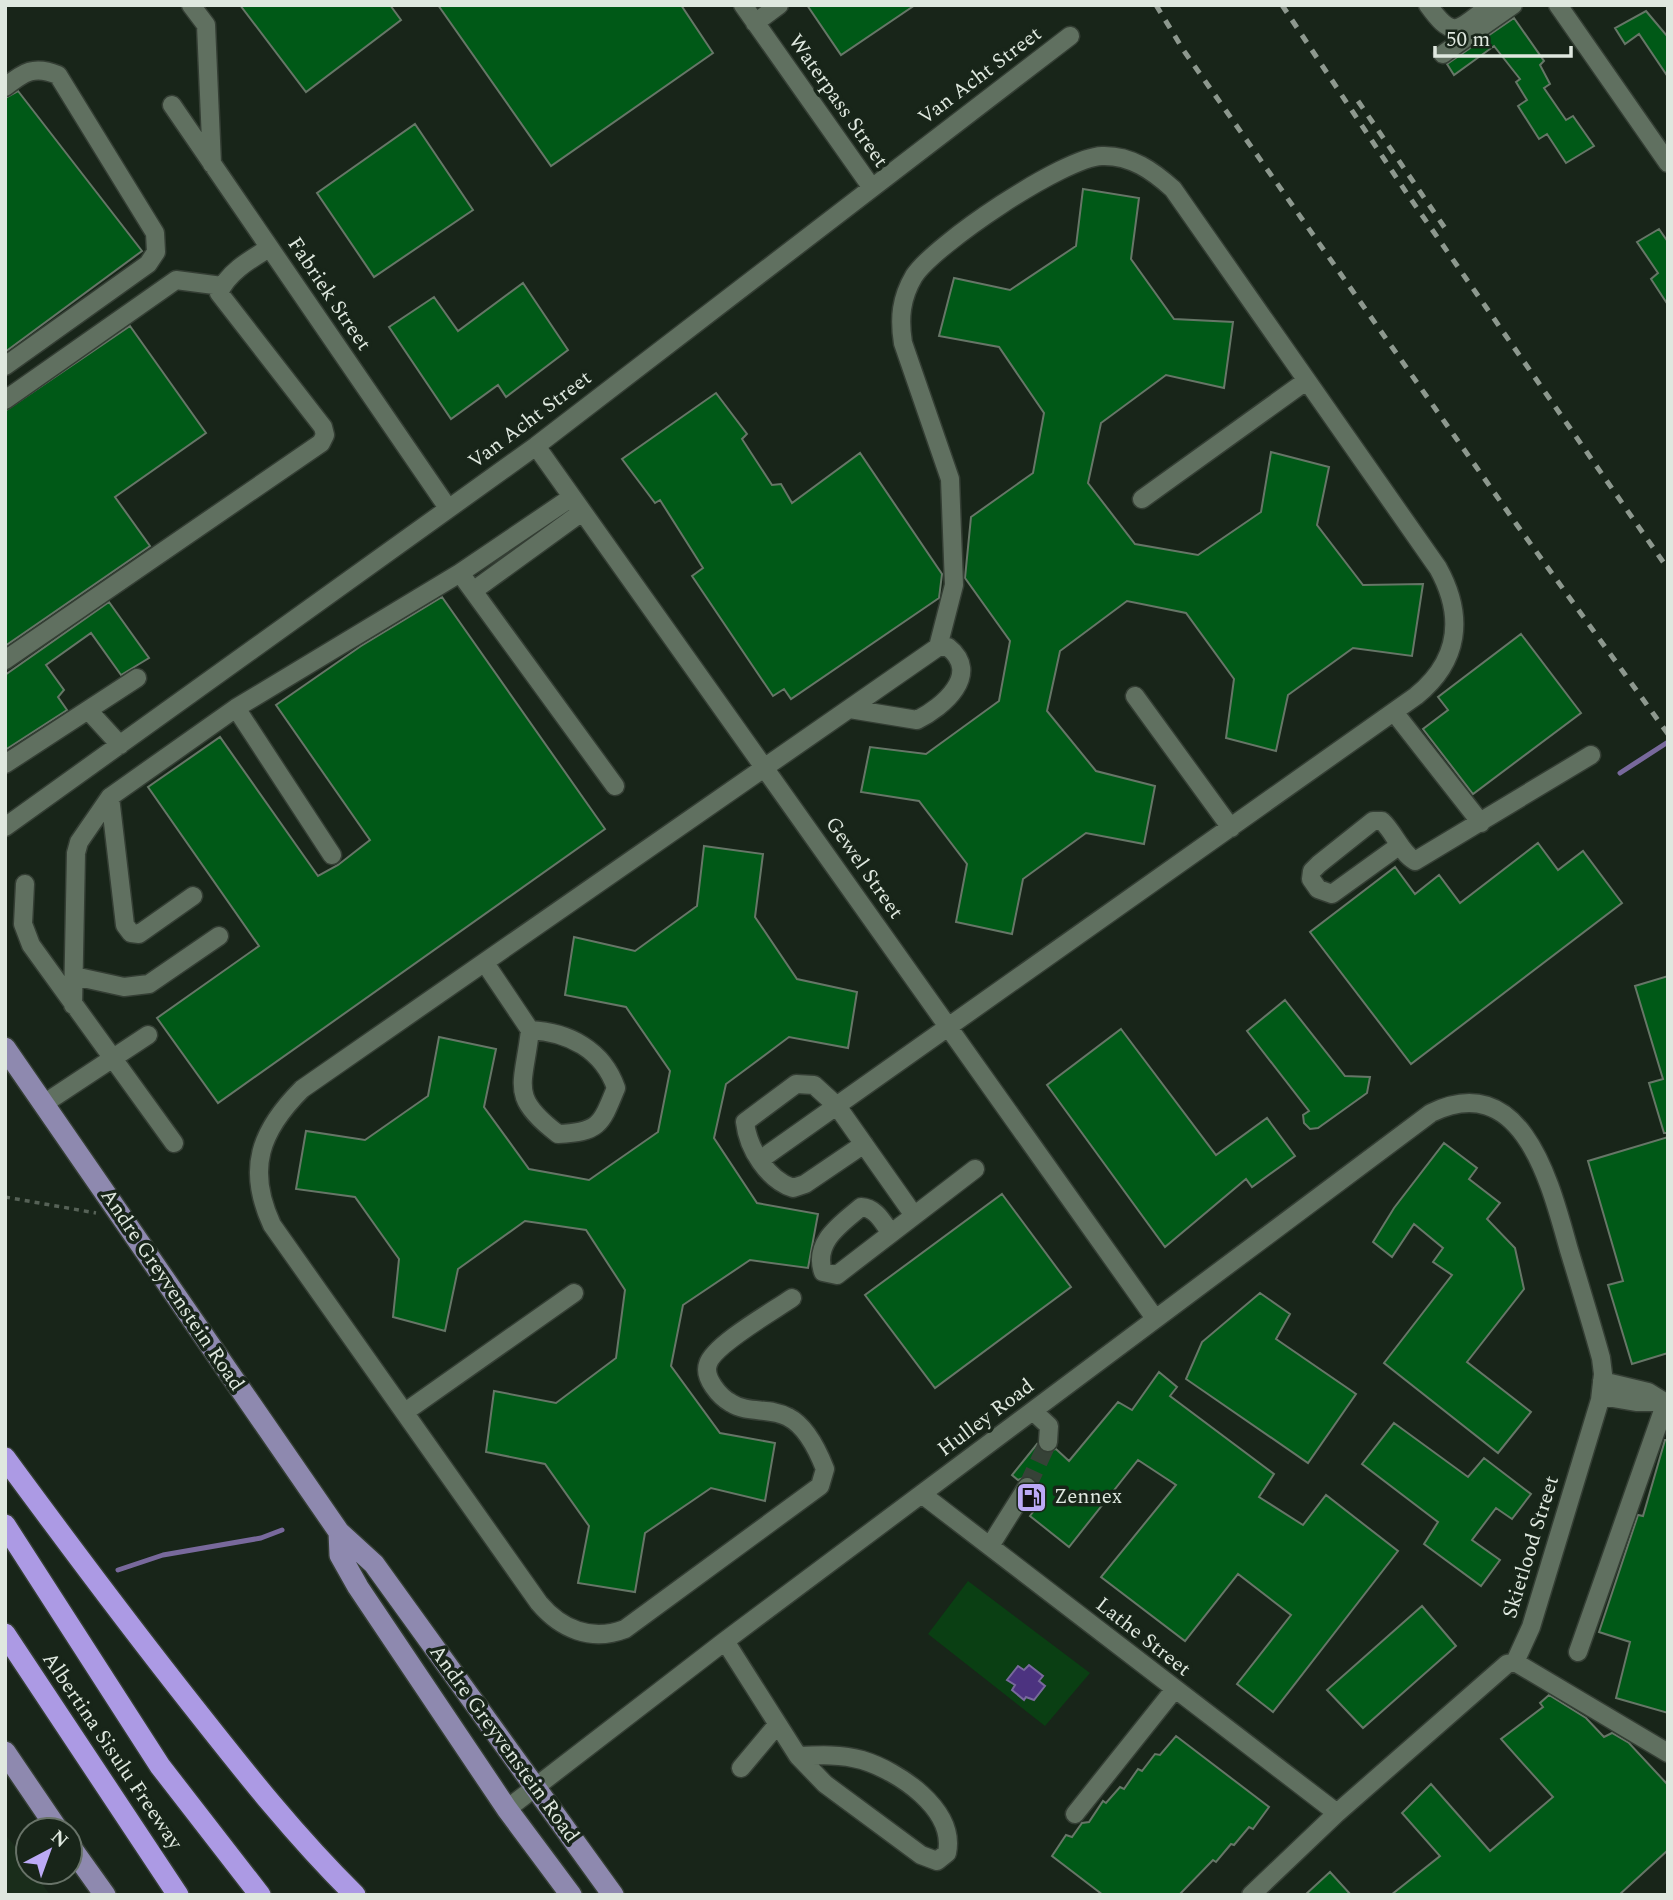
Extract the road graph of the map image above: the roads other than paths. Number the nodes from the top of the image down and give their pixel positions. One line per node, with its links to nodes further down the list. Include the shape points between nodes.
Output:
1 (191, 5): 14 (street, via 206,25)
2 (743, 5): 8 (street, Waterpass Street)
3 (779, 5): 8 (street)
4 (1428, 5): 5 (street, via 1449,30)
5 (1491, 5)
6 (1513, 5): 10 (street)
7 (1558, 5): 13 (street)
8 (755, 23): 15 (street, Waterpass Street)
9 (1070, 36): 15 (street, Van Acht Street)
10 (1443, 54)
11 (5, 87): 18 (street, via 28,70 58,75 155,233 156,252 148,264)
12 (172, 105): 14 (street, Fabriek Street)
13 (1668, 163)
14 (212, 164): 16 (street, Fabriek Street)
15 (872, 188): 21 (street, Van Acht Street)
16 (269, 247): 17 (street, via 244,263); 24 (street, Fabriek Street)
17 (222, 286): 20 (street, via 176,280); 29 (street, via 223,301 323,427 321,443)
18 (5, 366)
19 (1306, 381): 23 (street); 28 (street, via 1173,189 1153,171 1132,161 1102,156 1076,161 1049,174 932,255 902,300 900,321 910,366 950,479 954,585); 35 (street, via 1438,568 1451,596 1455,631 1446,663 1428,687)
20 (5, 400)
21 (536, 446): 22 (street, Gewel Street); 24 (street, Van Acht Street)
22 (572, 497): 25 (street, Gewel Street); 26 (street)
23 (1142, 499)
24 (448, 508): 36 (street, Van Acht Street)
25 (582, 512): 27 (street); 39 (street, Gewel Street)
26 (460, 573): 27 (street); 32 (street)
27 (473, 591): 40 (street)
28 (938, 647): 33 (street); 33 (street, via 948,647 956,656 961,678 955,692 922,717 912,720)
29 (5, 660)
30 (137, 678): 34 (street)
31 (1135, 696): 44 (street)
32 (236, 708): 41 (street); 46 (street)
33 (850, 709): 39 (street)
34 (88, 710): 36 (street); 38 (street)
35 (1394, 712): 42 (street); 44 (street)
36 (120, 745): 43 (street, Van Acht Street)
37 (1591, 755): 42 (street)
38 (5, 764)
39 (766, 768): 50 (street); 53 (street, Gewel Street)
40 (615, 786)
41 (110, 797): 48 (street, via 125,925 131,933 139,934); 51 (street, via 76,853)
42 (1481, 823): 45 (street, via 1415,861)
43 (5, 827)
44 (1231, 828): 53 (street)
45 (1400, 845): 45 (street, via 1382,821 1373,821 1319,864 1311,879 1318,890 1332,894)
46 (332, 855)
47 (25, 884): 52 (street, via 26,933)
48 (193, 896)
49 (219, 936): 51 (street, via 149,984 124,987)
50 (485, 963): 54 (street); 73 (street, via 302,1089 279,1112 263,1141 260,1198 272,1224)
51 (74, 976): 52 (street)
52 (73, 1004): 57 (street)
53 (949, 1028): 59 (street); 69 (street, Gewel Street)
54 (530, 1030): 54 (street, via 522,1093 532,1114 558,1134 587,1132 604,1117 616,1088 609,1068 586,1047 554,1031)
55 (148, 1035): 57 (street)
56 (5, 1048): 58 (main road, Andre Greyvenstein Road)
57 (112, 1058): 58 (street); 61 (street)
58 (45, 1103): 79 (main road, Andre Greyvenstein Road)
59 (837, 1106): 62 (street); 63 (street); 63 (street, via 805,1083 796,1084 750,1115 746,1132)
60 (1504, 1116): 69 (street, Hulley Road, via 1463,1102 1431,1113); 70 (street, Skietlood Street, via 1528,1139 1548,1177 1601,1358)
61 (174, 1143)
62 (864, 1144): 63 (street, via 793,1188 773,1178); 65 (street)
63 (760, 1160)
64 (975, 1169): 65 (street)
65 (913, 1214): 66 (street)
66 (890, 1232)
67 (574, 1293): 73 (street)
68 (792, 1298): 73 (street, via 722,1348 708,1363 707,1371 731,1404 776,1412 802,1428 825,1469 820,1486 645,1617 616,1633 576,1631 550,1615)
69 (1154, 1317): 72 (street, Hulley Road)
70 (1601, 1388): 71 (street, via 1648,1392); 84 (street, Skietlood Street, via 1531,1627)
71 (1666, 1402): 83 (street)
72 (1033, 1410): 74 (street, via 1049,1426); 77 (street, Hulley Road)
73 (405, 1412)
74 (1048, 1442)
75 (5, 1458): 100 (highway, via 246,1774)
76 (1027, 1487): 80 (street)
77 (923, 1495): 80 (street, Lathe Street); 82 (street, Hulley Road)
78 (5, 1525): 99 (highway, via 160,1766)
79 (339, 1532): 91 (main road, Andre Greyvenstein Road, via 374,1564); 92 (main road, Andre Greyvenstein Road, via 340,1555 358,1587)
80 (990, 1546): 85 (street, Lathe Street)
81 (5, 1634): 98 (highway, Albertina Sisulu Freeway)
82 (725, 1641): 86 (street); 91 (street, Hulley Road)
83 (1578, 1652)
84 (1515, 1662): 88 (street); 93 (street, via 1507,1664)
85 (1174, 1690): 93 (street, Lathe Street); 94 (street)
86 (778, 1725): 89 (street); 90 (street)
87 (5, 1752): 95 (main road)
88 (1668, 1753)
89 (798, 1756): 89 (street, via 834,1755 861,1760 890,1773 935,1809 948,1836 947,1853 937,1861 921,1855 825,1784)
90 (741, 1768)
91 (536, 1788): 92 (street, Hulley Road); 102 (main road, Andre Greyvenstein Road)
92 (507, 1809): 101 (main road, Andre Greyvenstein Road)
93 (1337, 1813): 103 (street)
94 (1075, 1814)
95 (48, 1816)
96 (84, 1866): 97 (main road)
97 (105, 1895)
98 (178, 1895)
99 (260, 1895)
100 (355, 1895)
101 (570, 1895)
102 (613, 1895)
103 (1251, 1895)

